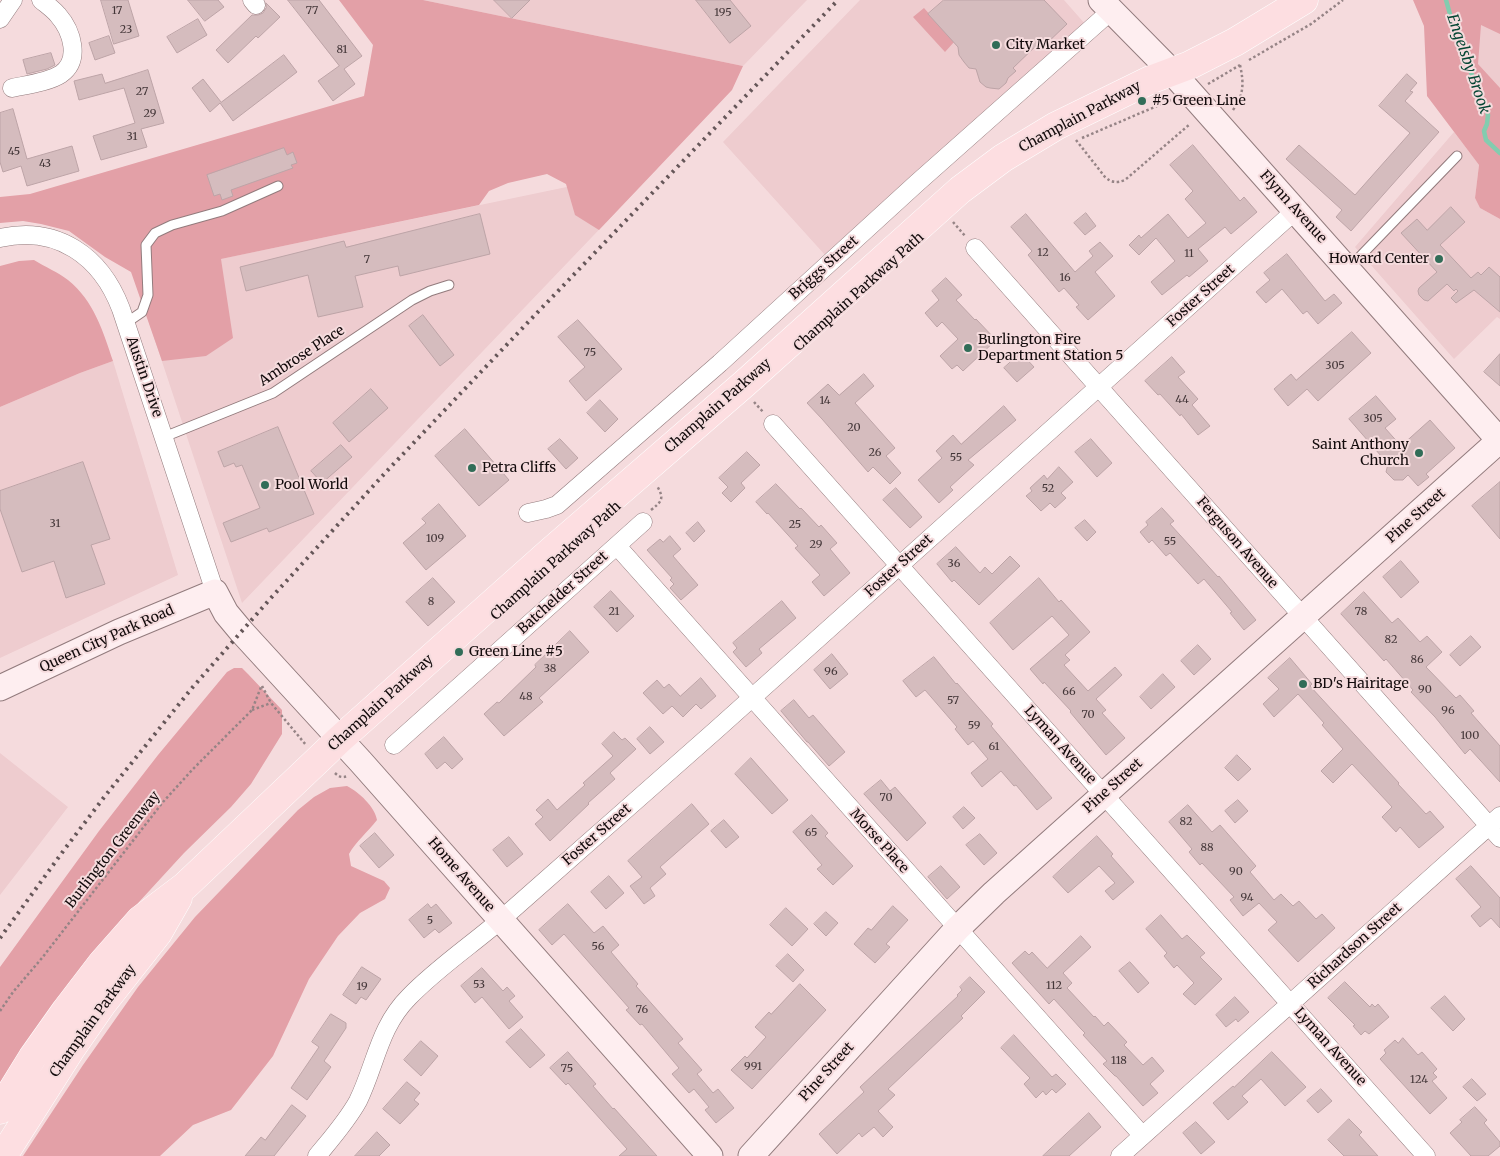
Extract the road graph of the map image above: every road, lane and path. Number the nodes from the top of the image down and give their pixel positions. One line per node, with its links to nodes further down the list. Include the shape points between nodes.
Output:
1 (13, 0): 6 (street)
2 (40, 0): 9 (street, via 66,26 74,50 73,58 60,75)
3 (1304, 0): 8 (main road, Champlain Parkway, via 1190,66)
4 (1343, 0): 7 (path, via 1311,24)
5 (1107, 5): 8 (main road, Flynn Avenue); 27 (street, Briggs Street, via 903,196 558,505)
6 (0, 19)
7 (1240, 65): 8 (path, via 1207,84); 10 (path, via 1243,89)
8 (1181, 82): 12 (path); 16 (main road, Flynn Avenue); 36 (main road, Champlain Parkway, via 1150,80 1056,126 1003,158 960,190)
9 (12, 88)
10 (1230, 114)
11 (1190, 124): 12 (path, via 1125,180 1117,182 1105,177)
12 (1076, 140): 13 (path)
13 (1072, 142)
14 (1457, 156): 19 (lane)
15 (278, 186): 21 (lane, via 222,210 154,233 146,245 148,295 142,312)
16 (1296, 210): 19 (main road, Flynn Avenue); 22 (street, Foster Street)
17 (0, 238): 21 (street, Austin Drive, via 32,234 74,249 96,267 107,282 118,300)
18 (974, 248): 22 (street, Ferguson Avenue)
19 (1348, 269): 25 (main road, Flynn Avenue)
20 (449, 285): 24 (lane, Ambrose Place, via 412,300 273,393)
21 (126, 324): 24 (street, Austin Drive)
22 (1099, 387): 30 (street, Foster Street); 32 (street, Ferguson Avenue)
23 (773, 424): 30 (street, Lyman Avenue)
24 (164, 437): 31 (street, Austin Drive)
25 (1500, 440): 32 (main road, Pine Street)
26 (662, 480): 28 (path, via 656,485 661,492 660,503 646,514)
27 (528, 513)
28 (643, 522): 29 (street, Batchelder Street)
29 (617, 546): 34 (street, Morse Place); 37 (street, Batchelder Street)
30 (900, 566): 34 (street, Foster Street); 38 (street, Lyman Avenue)
31 (215, 592): 33 (main road, Queen City Park Road, via 119,632); 36 (main road, Home Avenue, via 241,631)
32 (1302, 617): 38 (main road, Pine Street); 39 (street, Ferguson Avenue)
33 (0, 688)
34 (752, 698): 41 (street, Foster Street); 42 (street, Morse Place)
35 (272, 702): 44 (path, Burlington Greenway, via 252,710 163,802)
36 (340, 739): 40 (main road, Champlain Parkway); 41 (main road, Home Avenue)
37 (394, 744)
38 (1103, 794): 42 (main road, Pine Street); 43 (street, Lyman Avenue)
39 (1496, 826): 43 (street, Richardson Street)
40 (185, 886): 45 (main road, Champlain Parkway, via 140,920 102,963 32,1058); 47 (main road, Champlain Parkway, via 158,933 71,1049)
41 (501, 920): 48 (street, Foster Street, via 445,965 396,1013 381,1039 356,1104); 49 (main road, Home Avenue)
42 (957, 929): 46 (street, Morse Place); 50 (main road, Pine Street)
43 (1291, 1003): 46 (street, Richardson Street); 52 (street, Lyman Avenue)
44 (0, 1011)
45 (0, 1110)
46 (1142, 1136): 51 (street, Richardson Street)
47 (3, 1156)
48 (317, 1156)
49 (710, 1156)
50 (751, 1156)
51 (1120, 1156)
52 (1426, 1156)

